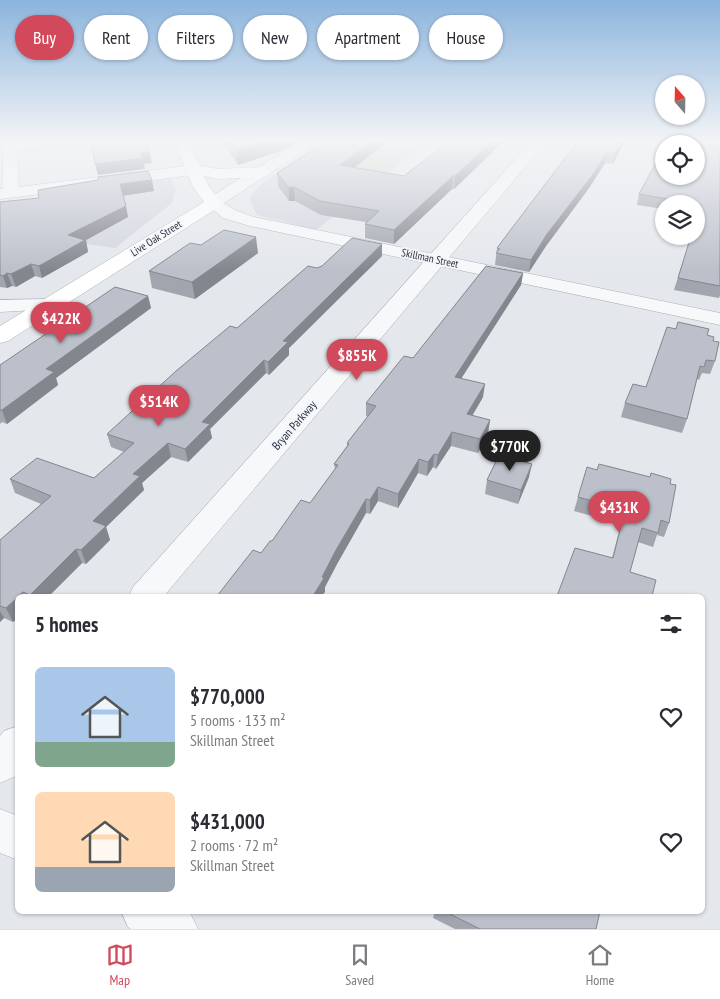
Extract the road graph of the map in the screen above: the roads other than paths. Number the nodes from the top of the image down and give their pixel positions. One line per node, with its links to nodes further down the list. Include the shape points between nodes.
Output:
1 (76, 184): 5 (street)
2 (200, 184): 6 (main road, Skillman Street)
3 (243, 184): 6 (street, Live Oak Street)
4 (502, 184): 7 (street, Bryan Parkway)
5 (6, 193)
6 (213, 203): 7 (street, Skillman Street, via 229,214 250,221); 8 (main road, Live Oak Street)
7 (437, 260): 10 (street, Skillman Street); 12 (street, Bryan Parkway)
8 (47, 305): 9 (street); 11 (main road, Live Oak Street)
9 (0, 306)
10 (720, 320)
11 (0, 336)
12 (147, 594)
13 (15, 747): 14 (street)
14 (0, 764)
15 (0, 830): 16 (street)
16 (15, 838)
17 (149, 914): 18 (street)
18 (175, 929)

